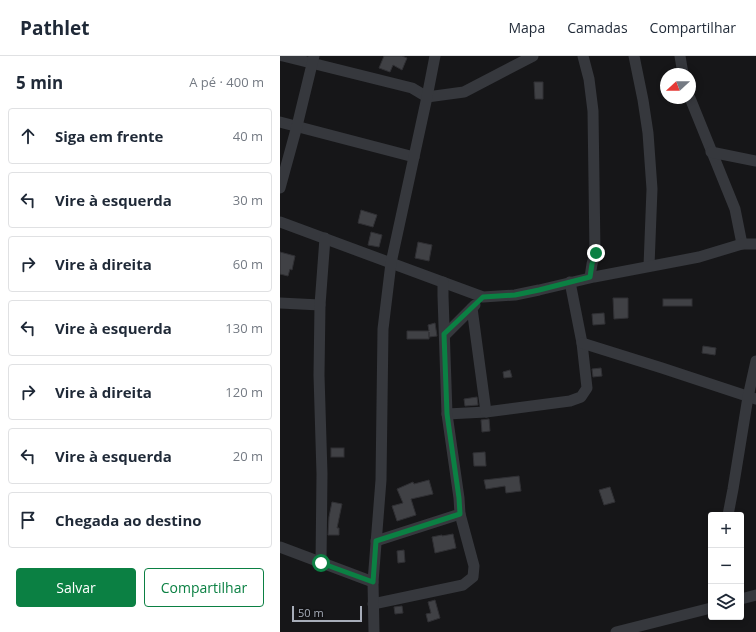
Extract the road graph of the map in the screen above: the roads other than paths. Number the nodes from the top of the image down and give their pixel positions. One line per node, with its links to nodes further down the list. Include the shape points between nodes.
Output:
1 (283, 56): 7 (street)
2 (435, 56): 9 (street)
3 (533, 56): 9 (street, via 464,92)
4 (583, 56): 23 (street, via 593,111 596,253)
5 (634, 56): 22 (street, via 648,132 652,182)
6 (680, 56): 8 (street)
7 (313, 60): 9 (street, via 412,88); 12 (street)
8 (682, 68)
9 (427, 97): 14 (street)
10 (692, 104): 13 (street)
11 (280, 122): 12 (street)
12 (297, 126): 14 (street); 16 (street)
13 (711, 152): 15 (street); 19 (street, via 735,209)
14 (414, 157): 21 (street)
15 (756, 161)
16 (280, 188)
17 (280, 222): 18 (street)
18 (325, 238): 21 (street); 28 (street)
19 (742, 244): 20 (street); 22 (street, via 699,257)
20 (756, 244)
21 (391, 262): 24 (street); 38 (street, via 383,329 381,480)
22 (649, 266): 23 (street)
23 (590, 277): 25 (street)
24 (443, 282): 26 (street); 30 (street)
25 (570, 282): 26 (street, via 515,295); 31 (street)
26 (483, 297): 29 (street)
27 (280, 303): 28 (street)
28 (320, 305): 40 (street)
29 (472, 308): 30 (street); 34 (street)
30 (444, 334): 35 (street)
31 (582, 343): 33 (street); 34 (street, via 587,388 581,397 570,401)
32 (756, 361): 33 (street)
33 (752, 398): 36 (street)
34 (486, 412): 35 (street)
35 (447, 414): 37 (street)
36 (729, 512)
37 (460, 514): 38 (street); 44 (street, via 474,566 473,577 462,585)
38 (376, 541): 41 (street)
39 (280, 547): 40 (street)
40 (321, 563): 41 (street)
41 (373, 582): 44 (street)
42 (756, 595): 43 (street)
43 (744, 599)
44 (374, 604): 46 (street)
45 (708, 608): 47 (street)
46 (374, 632)
47 (616, 632)

